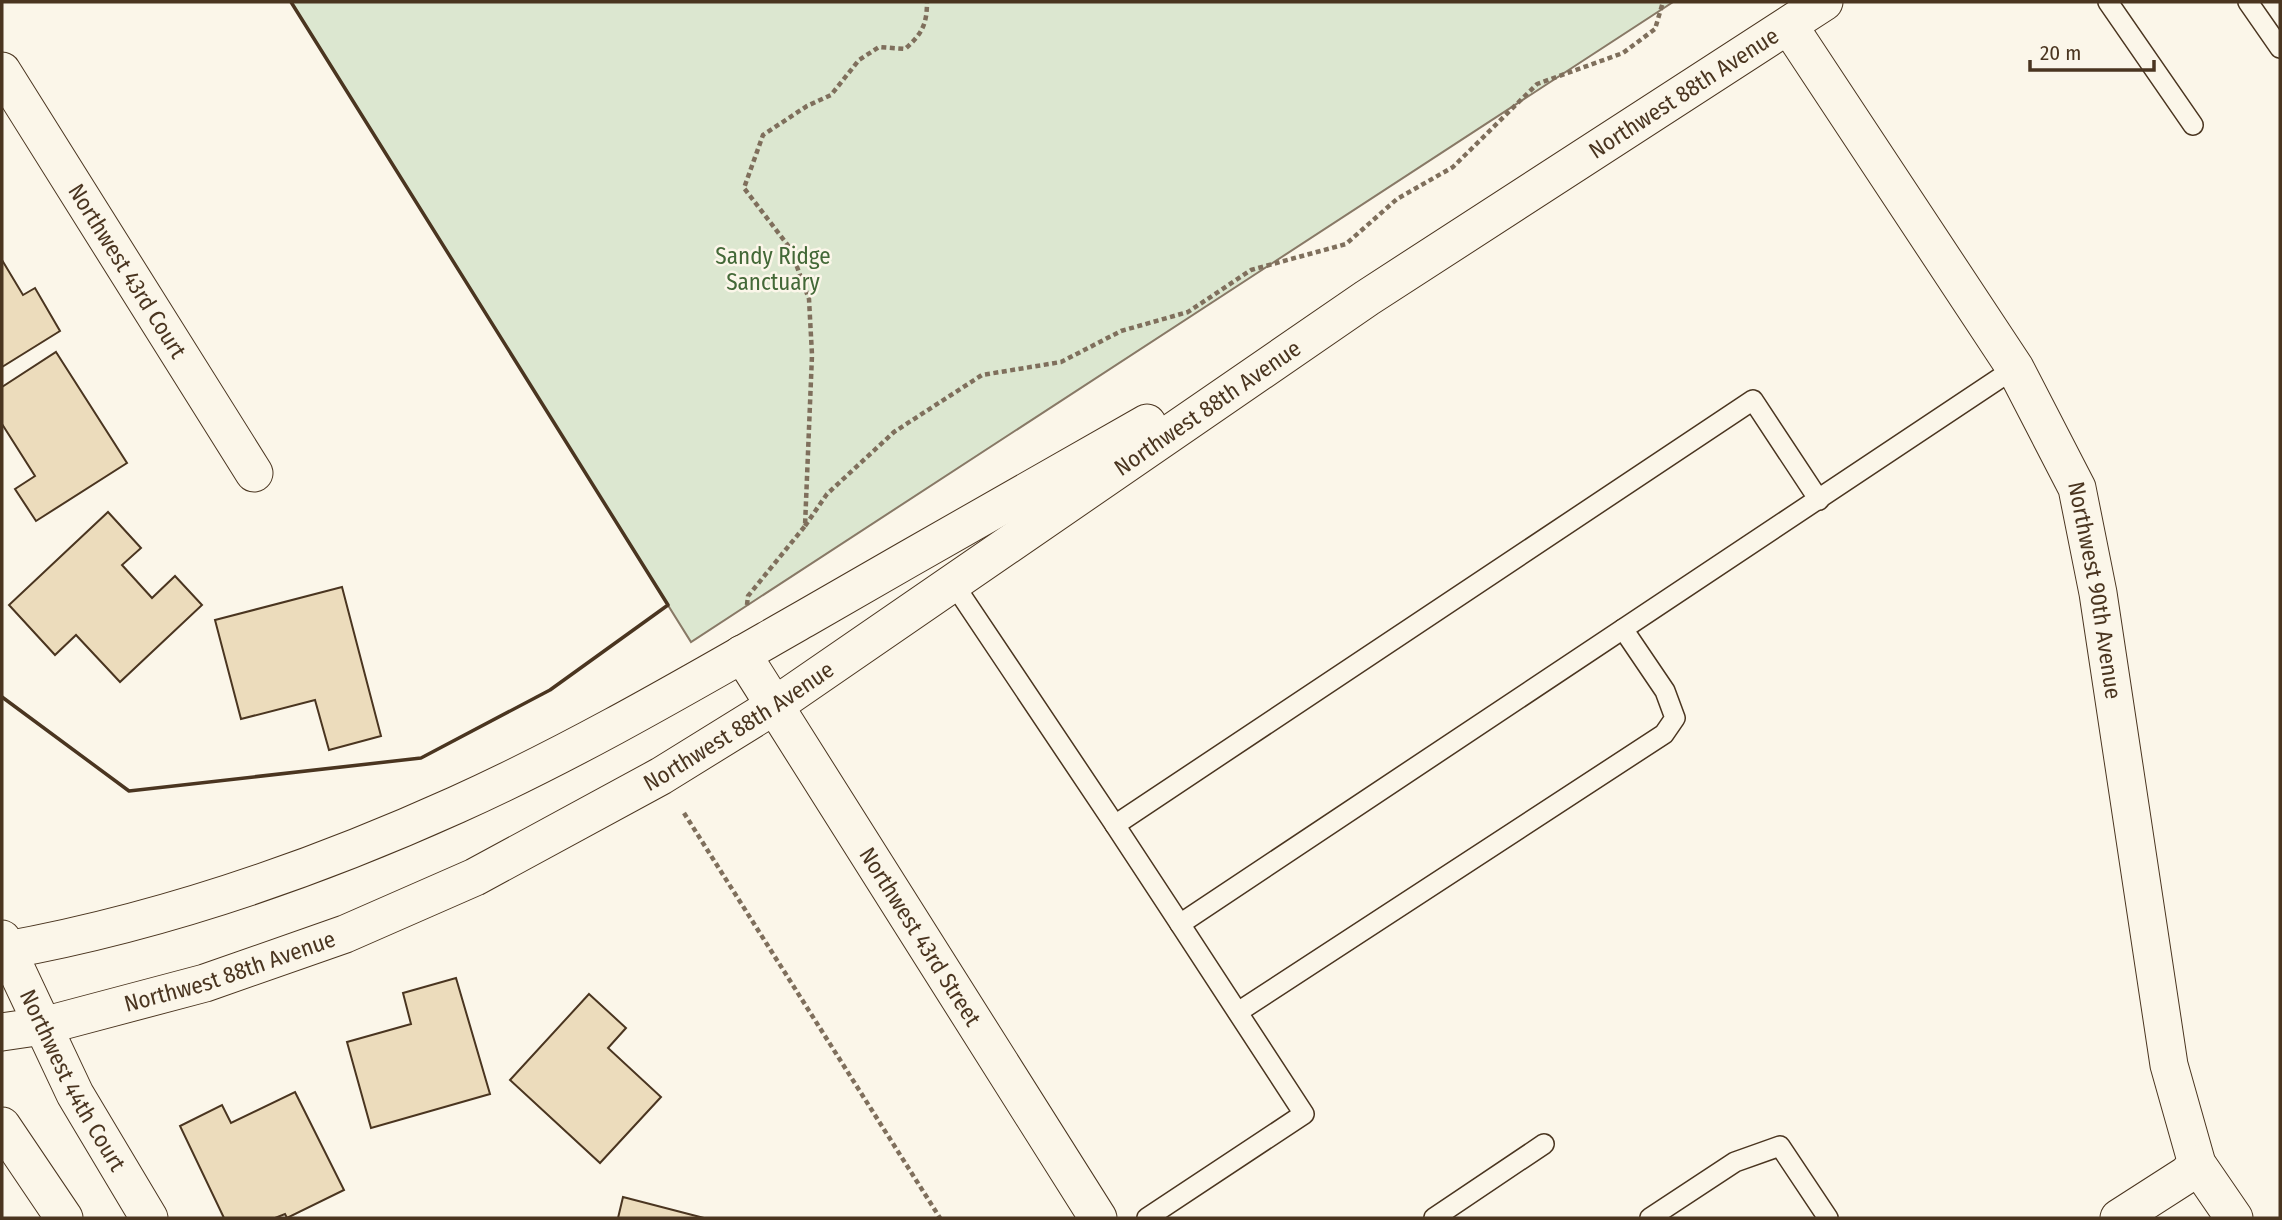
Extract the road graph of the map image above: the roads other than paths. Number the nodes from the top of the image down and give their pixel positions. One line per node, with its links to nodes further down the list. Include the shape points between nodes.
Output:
1 (1824, 2): 4 (street, Northwest 88th Avenue)
2 (2108, 2): 7 (lane)
3 (2248, 2): 5 (lane)
4 (1789, 26): 8 (street, Northwest 88th Avenue); 9 (street, Northwest 90th Avenue)
5 (2280, 48)
6 (2, 71): 10 (street, Northwest 43rd Court)
7 (2193, 125)
8 (1367, 298): 12 (street, Northwest 88th Avenue); 14 (street, Northwest 88th Avenue)
9 (2015, 369): 11 (lane); 24 (street, Northwest 90th Avenue, via 2077,488 2098,593 2169,1065)
10 (254, 473)
11 (1819, 500): 13 (lane); 16 (lane, via 1753,400)
12 (953, 583): 15 (street, Northwest 88th Avenue); 16 (lane)
13 (1623, 629): 17 (lane); 19 (lane, via 1665,691 1675,718 1664,734)
14 (742, 654): 15 (street, Northwest 43rd Street); 18 (street, Northwest 88th Avenue, via 456,805 317,863 99,930)
15 (774, 706): 20 (street, Northwest 88th Avenue, via 662,776 475,877 280,958); 27 (street, Northwest 43rd Street)
16 (1115, 825): 17 (lane)
17 (1180, 924): 19 (lane)
18 (3, 947): 20 (street, Northwest 44th Court)
19 (1238, 1012): 28 (lane, via 1304,1114)
20 (43, 1026): 21 (street, Northwest 88th Avenue); 26 (street, Northwest 44th Court, via 75,1094)
21 (2, 1032)
22 (2, 1126): 25 (street)
23 (1544, 1144): 29 (lane)
24 (2197, 1164): 32 (street); 33 (street, Northwest 90th Avenue)
25 (64, 1218)
26 (149, 1218)
27 (1098, 1218)
28 (1147, 1218)
29 (1434, 1218)
30 (1650, 1218): 31 (lane, via 1735,1162 1780,1146)
31 (1828, 1218)
32 (2119, 1218)
33 (2234, 1218)

